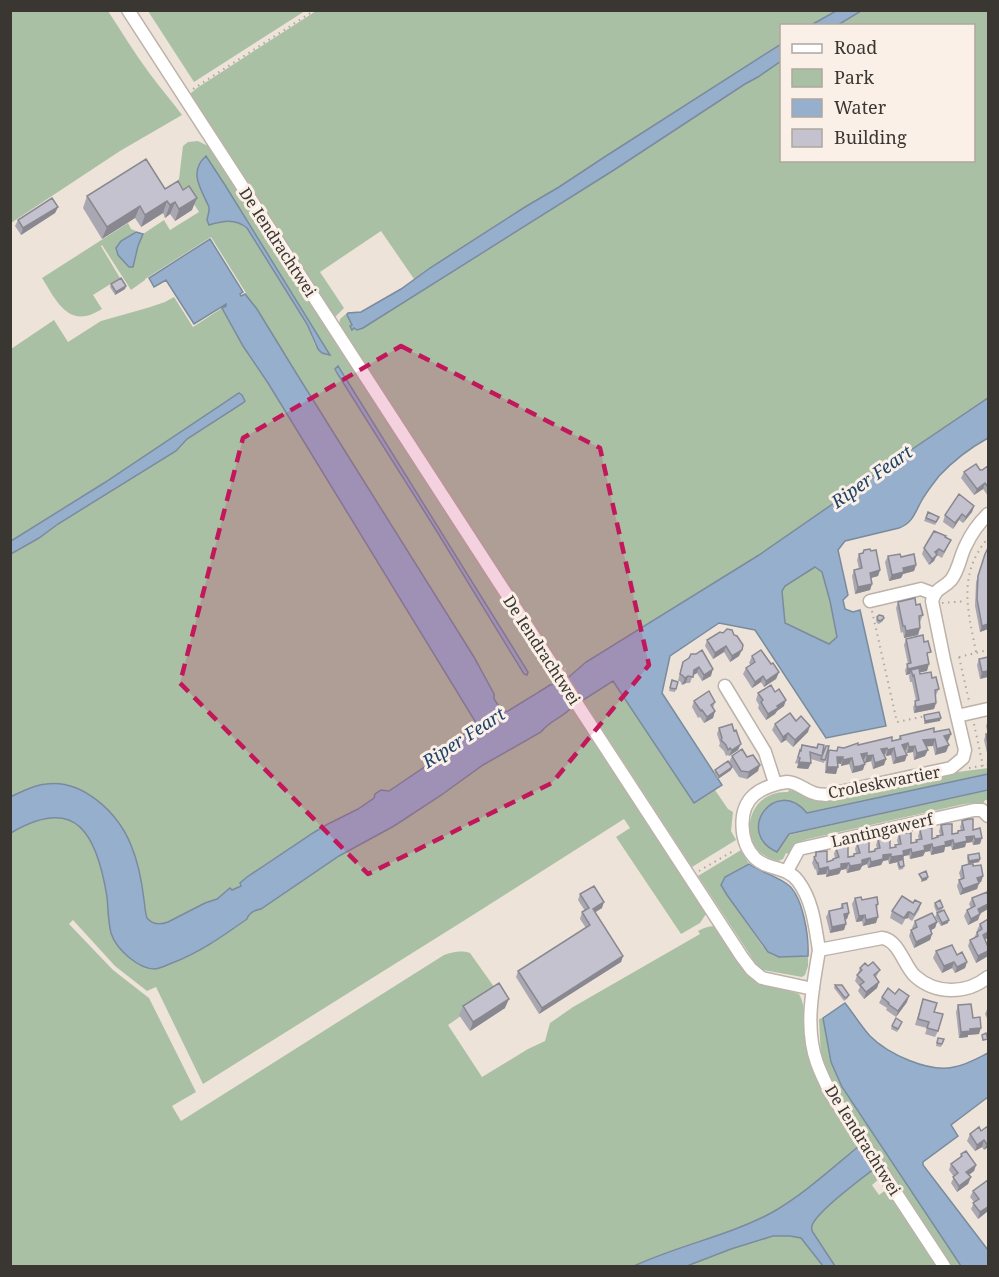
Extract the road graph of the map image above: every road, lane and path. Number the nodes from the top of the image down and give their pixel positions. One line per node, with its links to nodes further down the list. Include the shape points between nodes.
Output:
1 (128, 10): 3 (street, De Iendrachtwei)
2 (315, 10): 3 (path)
3 (183, 96): 22 (street, De Iendrachtwei)
4 (988, 514): 6 (street, via 966,544 954,575 938,589)
5 (988, 538): 8 (path, via 972,565)
6 (934, 600): 7 (street, via 921,590); 8 (path); 11 (street, Croleskwartier)
7 (870, 601): 14 (path, via 897,722)
8 (966, 602): 10 (path)
9 (988, 650): 10 (path)
10 (976, 652): 11 (path)
11 (944, 660): 15 (street, Croleskwartier)
12 (726, 686): 18 (street, via 765,752)
13 (988, 709): 15 (street)
14 (926, 716)
15 (957, 716): 16 (street, Croleskwartier, via 965,750)
16 (958, 763): 17 (path, Croleskwartier, via 967,768); 18 (street, Croleskwartier, via 951,768 826,795 790,782)
17 (988, 765)
18 (775, 783): 20 (street, via 753,795 744,810)
19 (988, 816): 21 (street, Lantingawerf, via 982,810 974,810 799,849)
20 (746, 844): 21 (street, via 764,865); 22 (path)
21 (787, 871): 23 (street, via 807,894)
22 (689, 877): 25 (street, De Iendrachtwei, via 751,969 762,978)
23 (819, 950): 24 (street, via 882,938 892,944 914,975 930,986 946,991 966,989); 25 (street)
24 (988, 977)
25 (813, 989): 26 (street, De Iendrachtwei, via 813,1051 826,1084)
26 (944, 1266)

